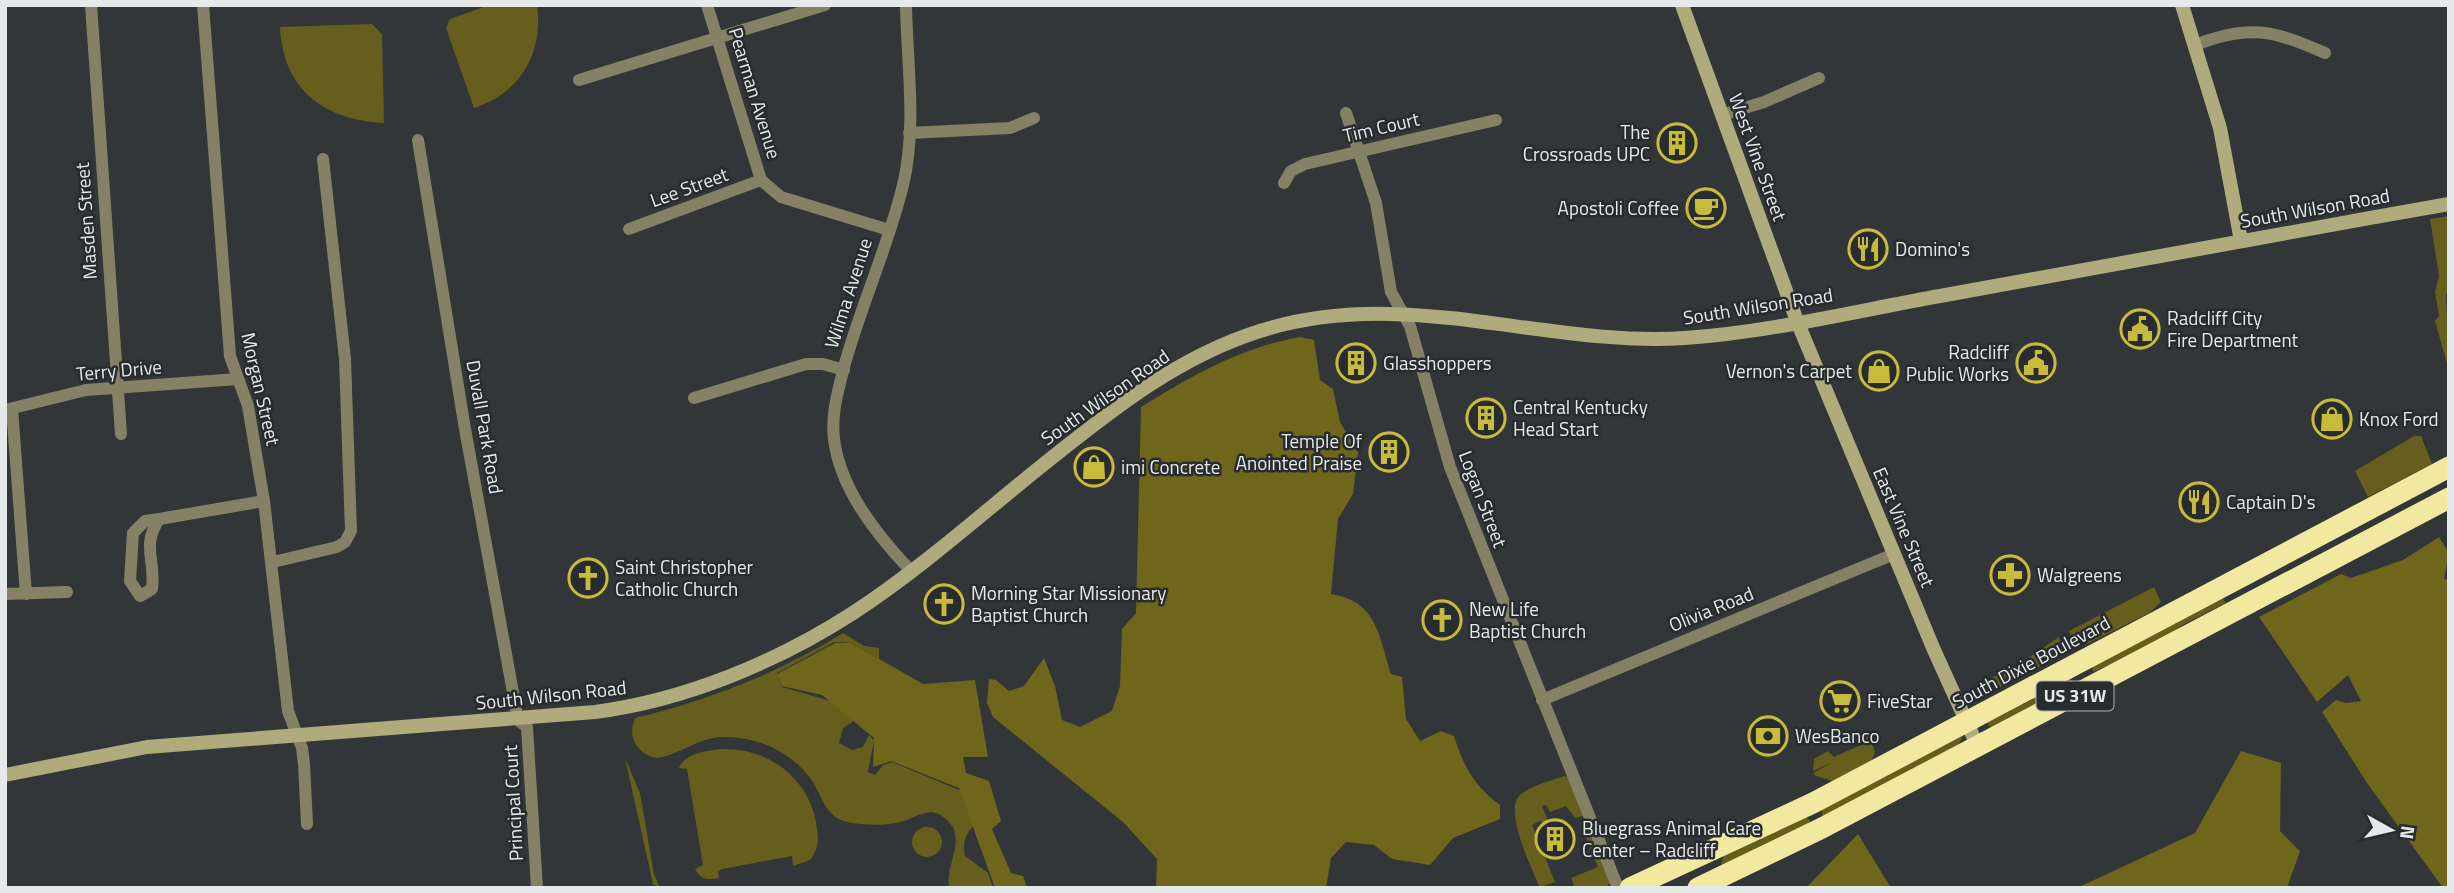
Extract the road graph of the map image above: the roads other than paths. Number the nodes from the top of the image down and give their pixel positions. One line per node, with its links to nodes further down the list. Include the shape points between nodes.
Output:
1 (92, 5): 31 (street, Masden Street)
2 (203, 5): 30 (street, Morgan Street, via 230,356)
3 (707, 5): 8 (street, Pearman Avenue)
4 (825, 5): 8 (street)
5 (906, 5): 17 (street, Wilma Avenue)
6 (1682, 5): 14 (main road, West Vine Street)
7 (2182, 5): 9 (main road)
8 (719, 39): 12 (street); 21 (street, Pearman Avenue)
9 (2196, 45): 10 (street, via 2221,35 2259,30); 26 (main road, via 2220,128)
10 (2325, 53)
11 (1819, 78): 14 (street)
12 (579, 80)
13 (1346, 113): 19 (street, Logan Street)
14 (1722, 114): 28 (main road, West Vine Street)
15 (1034, 118): 17 (street, via 1010,128)
16 (1496, 120): 19 (street, Tim Court)
17 (909, 133): 25 (street, Wilma Avenue, via 907,169)
18 (418, 140): 48 (street, Duvall Park Road)
19 (1360, 152): 22 (street, Tim Court, via 1297,167); 27 (street, Logan Street, via 1376,203 1391,292)
20 (323, 159): 42 (street, via 345,359 351,530 337,547)
21 (761, 180): 24 (street, Lee Street); 25 (street, Pearman Avenue, via 781,197)
22 (1284, 183)
23 (2449, 204): 26 (main road, South Wilson Road)
24 (629, 229)
25 (889, 230): 29 (street, Wilma Avenue)
26 (2241, 241): 28 (main road, South Wilson Road)
27 (1402, 312): 28 (main road, South Wilson Road, via 1665,338 1725,334); 43 (main road, South Wilson Road, via 1335,315 1282,324 1195,358 1104,417); 47 (street, Logan Street, via 1410,326 1450,467)
28 (1797, 321): 41 (main road, East Vine Street)
29 (844, 370): 32 (street, via 806,364); 43 (street, Wilma Avenue, via 834,410 836,454 860,506)
30 (238, 379): 31 (street, Terry Drive); 37 (street, Morgan Street, via 248,406)
31 (116, 388): 33 (street, Terry Drive, via 77,392); 34 (street, Masden Street)
32 (694, 398)
33 (8, 410): 38 (street)
34 (121, 434)
35 (2449, 467): 49 (highway, South Dixie Boulevard / US 31W)
36 (2449, 498): 51 (highway, US 31W)
37 (264, 501): 39 (street); 42 (street, Morgan Street)
38 (20, 519): 40 (street); 46 (street)
39 (159, 519): 39 (street, via 145,522 133,533 130,581 140,596 152,589 148,544)
40 (5, 521)
41 (1894, 554): 47 (street, Olivia Road); 49 (main road, East Vine Street)
42 (273, 562): 50 (street, Morgan Street, via 288,712)
43 (910, 570): 48 (main road, South Wilson Road, via 833,626 713,682 626,708)
44 (67, 592): 46 (street)
45 (5, 594): 46 (street)
46 (26, 594)
47 (1542, 700): 55 (street, Logan Street)
48 (518, 720): 50 (main road, South Wilson Road); 54 (street, Principal Court, via 527,729)
49 (1966, 721): 51 (main road, East Vine Street); 56 (highway, South Dixie Boulevard / US 31W, via 1770,825)
50 (295, 736): 52 (main road, South Wilson Road, via 147,747); 53 (street, Morgan Street, via 302,748)
51 (1978, 747): 57 (highway, US 31W)
52 (5, 775)
53 (307, 824)
54 (537, 888)
55 (1618, 888)
56 (1630, 888)
57 (1698, 888)

